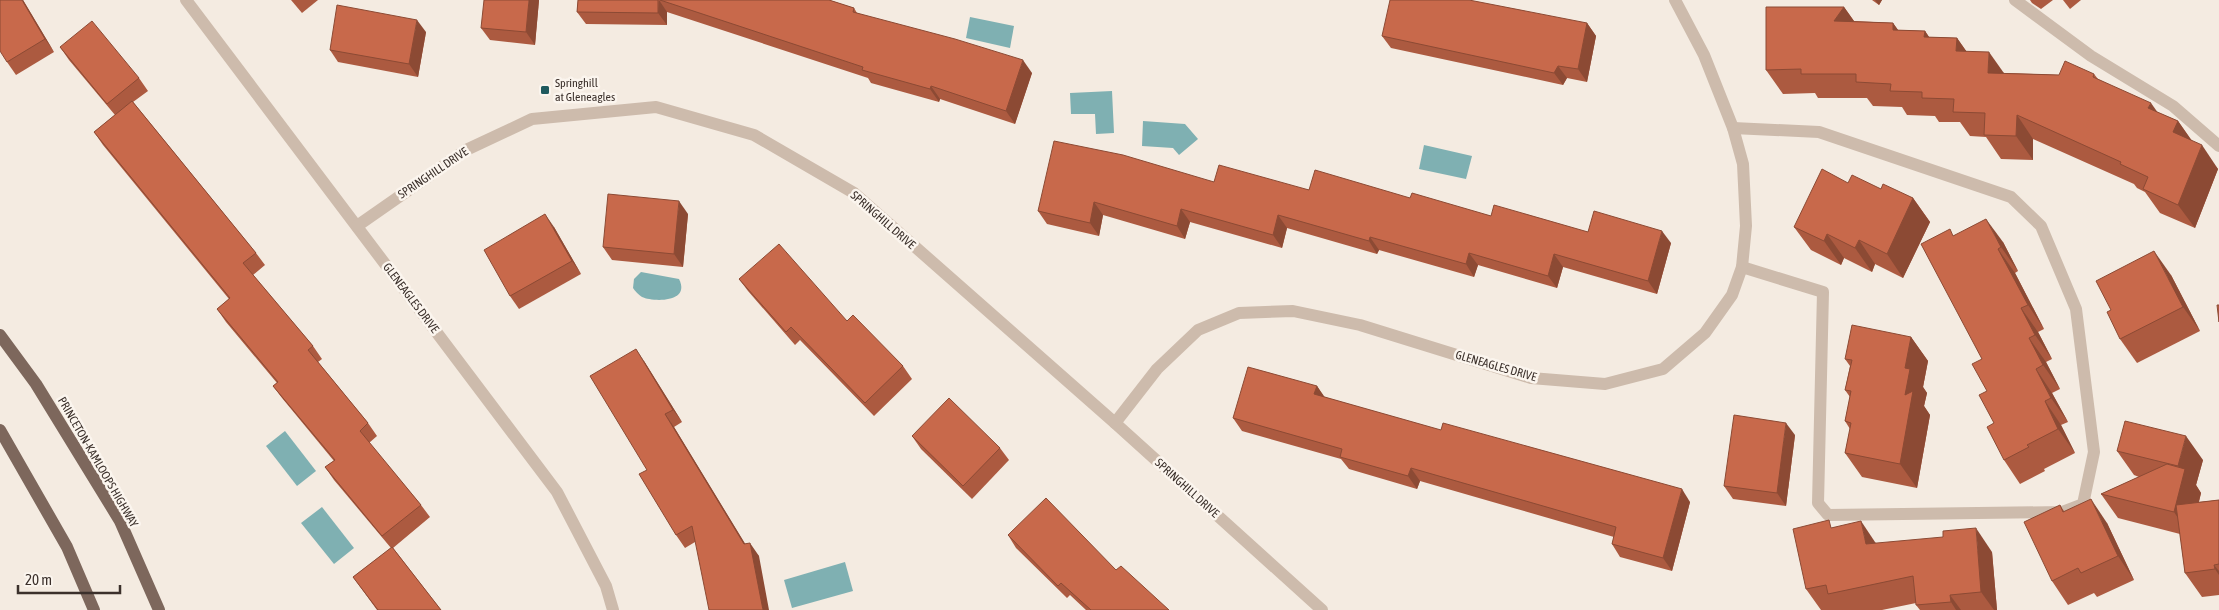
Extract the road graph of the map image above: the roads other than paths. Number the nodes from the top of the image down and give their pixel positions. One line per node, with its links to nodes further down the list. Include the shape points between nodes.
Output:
1 (186, 0): 6 (street, GLENEAGLES DRIVE)
2 (1675, 0): 4 (street, GLENEAGLES DRIVE, via 1704,55)
3 (2015, 0): 5 (street, via 2091,56 2173,106)
4 (1733, 128): 7 (street, GLENEAGLES DRIVE, via 1742,164 1746,226); 7 (street, via 1819,132 2011,197 2041,226 2076,309 2094,452 2083,504 2062,512 1828,514 1818,503 1823,292)
5 (2219, 146)
6 (357, 226): 9 (street, SPRINGHILL DRIVE, via 466,150 532,118 656,107 754,135 854,193); 13 (street, GLENEAGLES DRIVE, via 557,492 606,586)
7 (1742, 267): 9 (street, GLENEAGLES DRIVE, via 1732,295 1705,333 1663,369 1605,384 1531,378 1360,325 1293,311 1239,313 1198,330 1156,369)
8 (0, 335): 12 (main road, PRINCETON-KAMLOOPS HIGHWAY, via 36,384 120,521)
9 (1115, 423): 14 (street, SPRINGHILL DRIVE)
10 (0, 430): 11 (main road, via 67,547)
11 (94, 610)
12 (159, 610)
13 (613, 610)
14 (1322, 610)

